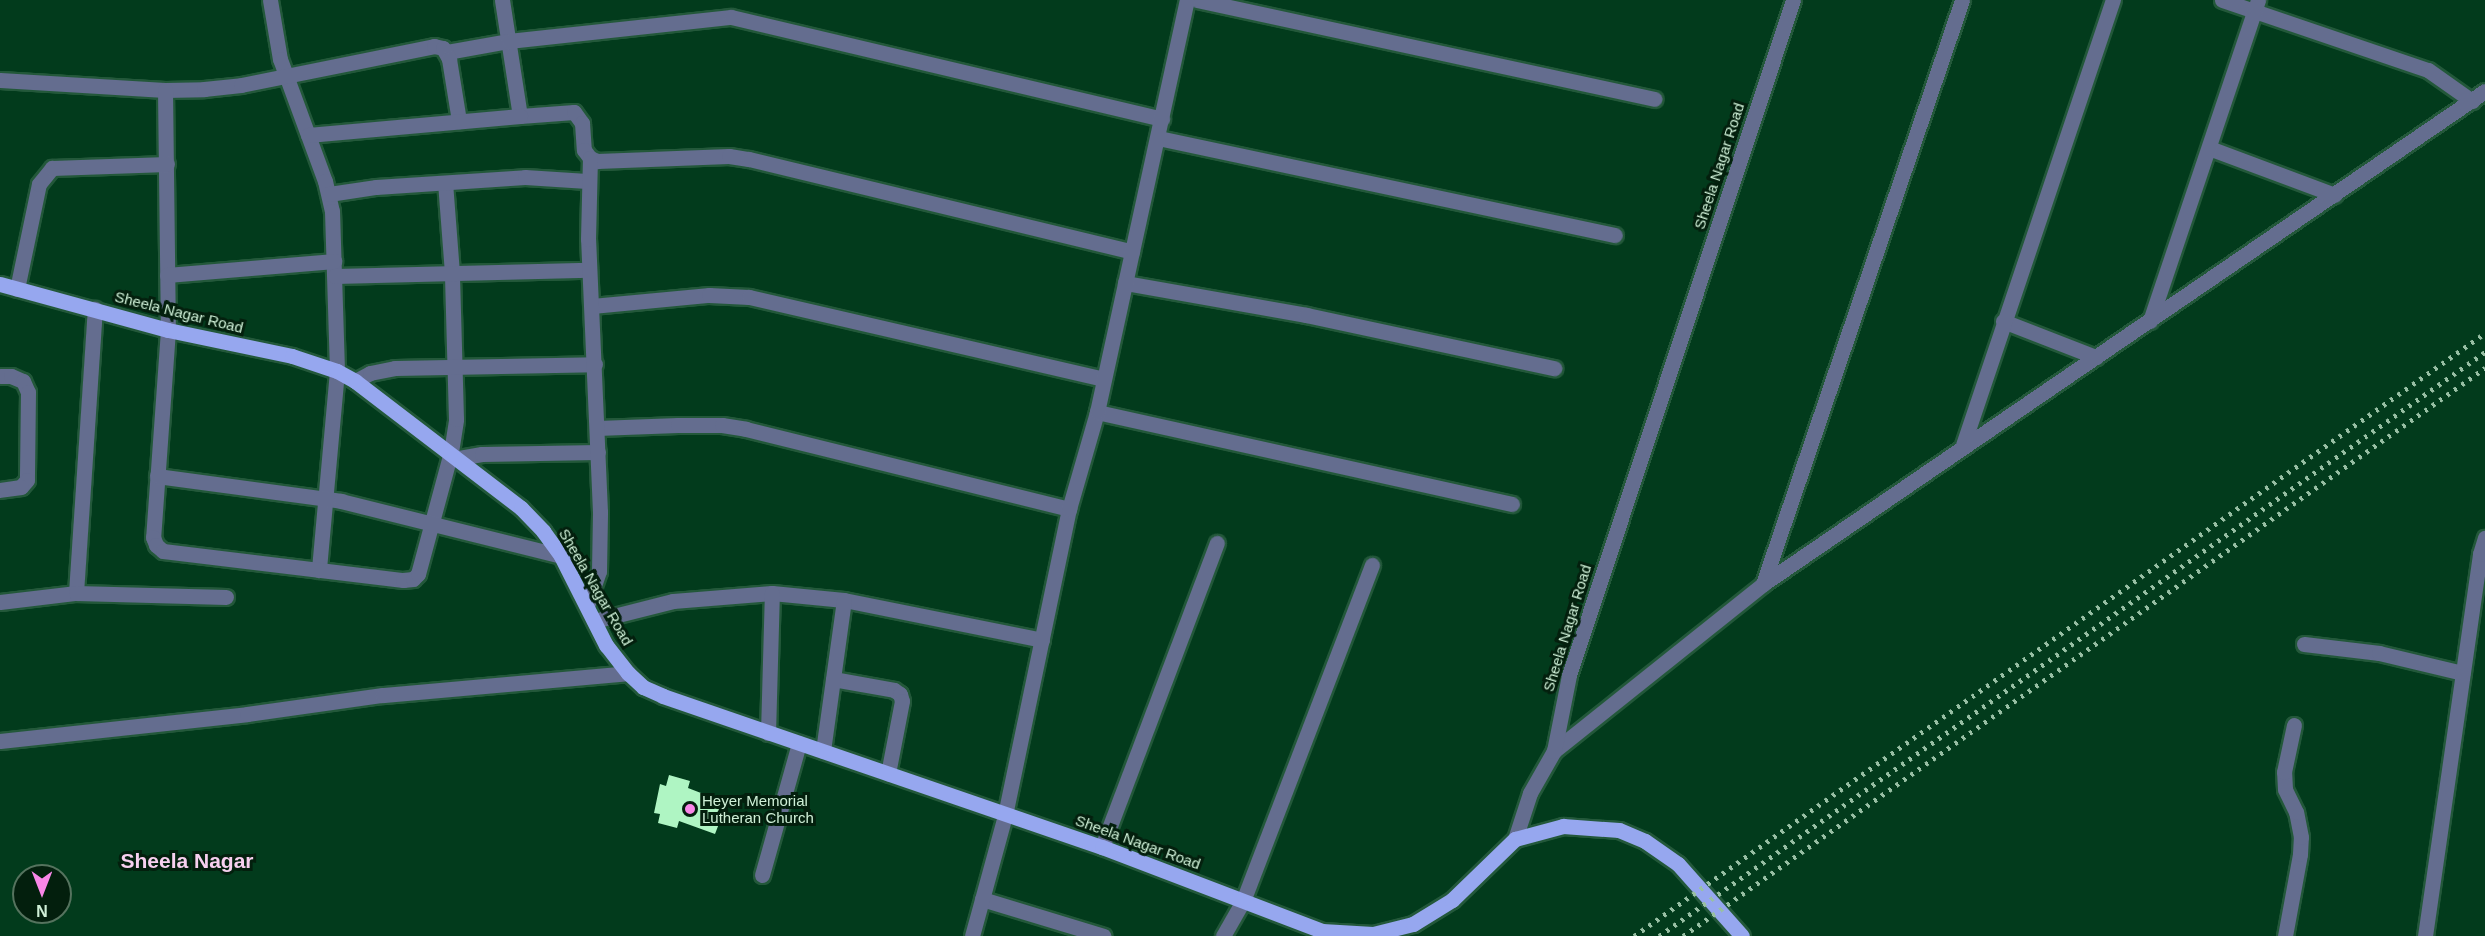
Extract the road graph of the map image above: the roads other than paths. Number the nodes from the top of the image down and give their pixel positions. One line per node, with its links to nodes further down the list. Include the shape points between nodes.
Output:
1 (270, 0): 12 (street)
2 (502, 0): 10 (street)
3 (1187, 0): 19 (street)
4 (1197, 0): 16 (street)
5 (1793, 0): 86 (street, Sheela Nagar Road, via 1569,675)
6 (1962, 0): 68 (street)
7 (2113, 0): 41 (street)
8 (2222, 0): 9 (street)
9 (2256, 6): 17 (street, via 2428,70); 23 (street)
10 (509, 41): 11 (street); 18 (street); 19 (street, via 731,17)
11 (447, 52): 12 (street, via 434,46); 20 (street)
12 (285, 77): 14 (street, via 242,86); 21 (street)
13 (0, 80): 14 (street)
14 (165, 90): 25 (street)
15 (2485, 91): 17 (street)
16 (1654, 99)
17 (2472, 101): 29 (street)
18 (520, 116): 20 (street); 24 (street, via 574,112 582,123 584,150)
19 (1162, 119): 22 (street)
20 (459, 121): 21 (street)
21 (308, 135): 28 (street)
22 (1158, 138): 30 (street); 31 (street)
23 (2209, 148): 29 (street); 42 (street)
24 (590, 158): 26 (street); 31 (street, via 749,159)
25 (167, 164): 35 (street); 38 (street, via 52,168 39,184)
26 (587, 181): 27 (street, via 541,177); 33 (street)
27 (445, 183): 28 (street); 34 (street)
28 (330, 194): 32 (street)
29 (2335, 195): 42 (street)
30 (1616, 235)
31 (1132, 252): 36 (street)
32 (334, 268): 34 (street); 35 (street); 48 (street)
33 (589, 270): 34 (street); 39 (street)
34 (452, 273): 46 (street)
35 (167, 275): 43 (street)
36 (1125, 283): 47 (street, via 1306,315); 50 (street)
37 (0, 284): 38 (main road, Sheela Nagar Road)
38 (17, 289): 40 (main road, Sheela Nagar Road)
39 (592, 306): 45 (street); 50 (street, via 709,295 749,297)
40 (95, 309): 43 (main road, Sheela Nagar Road); 69 (street)
41 (2003, 321): 44 (street); 54 (street)
42 (2150, 321): 44 (street)
43 (168, 330): 48 (main road, Sheela Nagar Road, via 291,356); 57 (street)
44 (2096, 357): 54 (street)
45 (595, 364): 46 (street); 53 (street)
46 (454, 367): 51 (street, via 395,368); 56 (street)
47 (1554, 368)
48 (337, 371): 51 (main road, Sheela Nagar Road); 59 (street)
49 (0, 376): 58 (street, via 23,381 28,392 27,480 21,487)
50 (1104, 378): 52 (street)
51 (355, 381): 56 (main road, Sheela Nagar Road)
52 (1097, 412): 60 (street); 61 (street)
53 (597, 428): 55 (street); 61 (street, via 722,425 746,429)
54 (1963, 446): 68 (street)
55 (598, 452): 56 (street); 74 (street, via 599,571)
56 (455, 455): 62 (street); 65 (main road, Sheela Nagar Road, via 520,508)
57 (157, 476): 59 (street); 67 (street, via 153,537 163,551)
58 (0, 490)
59 (326, 499): 62 (street); 67 (street)
60 (1512, 504)
61 (1069, 509): 76 (street)
62 (430, 524): 65 (street); 67 (street, via 422,563 413,579)
63 (2485, 538): 79 (street)
64 (1217, 543): 90 (street)
65 (561, 556): 74 (main road, Sheela Nagar Road)
66 (1372, 565): 93 (street)
67 (319, 570)
68 (1763, 584): 86 (street)
69 (76, 593): 71 (street); 73 (street)
70 (772, 593): 72 (street); 75 (street, via 673,601); 82 (street)
71 (226, 597)
72 (844, 600): 76 (street); 80 (street)
73 (0, 602)
74 (587, 606): 75 (main road, Sheela Nagar Road)
75 (594, 621): 78 (main road, Sheela Nagar Road, via 606,645)
76 (1042, 640): 88 (street)
77 (2304, 644): 79 (street, via 2379,653)
78 (628, 673): 82 (main road, Sheela Nagar Road, via 643,687 663,696); 83 (street, via 383,694 247,714)
79 (2463, 673): 99 (street)
80 (833, 678): 85 (street); 87 (street, via 900,694 902,701)
81 (2294, 725): 98 (street, via 2284,789 2296,812 2301,854)
82 (768, 733): 84 (main road, Sheela Nagar Road)
83 (0, 741)
84 (799, 743): 85 (main road, Sheela Nagar Road); 91 (street)
85 (823, 752): 87 (main road, Sheela Nagar Road)
86 (1554, 752): 89 (street, Sheela Nagar Road, via 1530,793)
87 (888, 774): 88 (main road, Sheela Nagar Road)
88 (1005, 815): 90 (main road, Sheela Nagar Road); 92 (street)
89 (1515, 838): 93 (main road, Sheela Nagar Road, via 1452,900 1413,924 1395,930 1373,934 1322,931); 97 (main road, via 1563,826 1619,830 1645,841 1678,864)
90 (1102, 847): 93 (main road, Sheela Nagar Road)
91 (762, 875)
92 (982, 899): 94 (street); 95 (street)
93 (1243, 901): 96 (street)
94 (972, 936)
95 (1104, 936)
96 (1223, 936)
97 (1742, 936)
98 (2285, 936)
99 (2425, 936)

